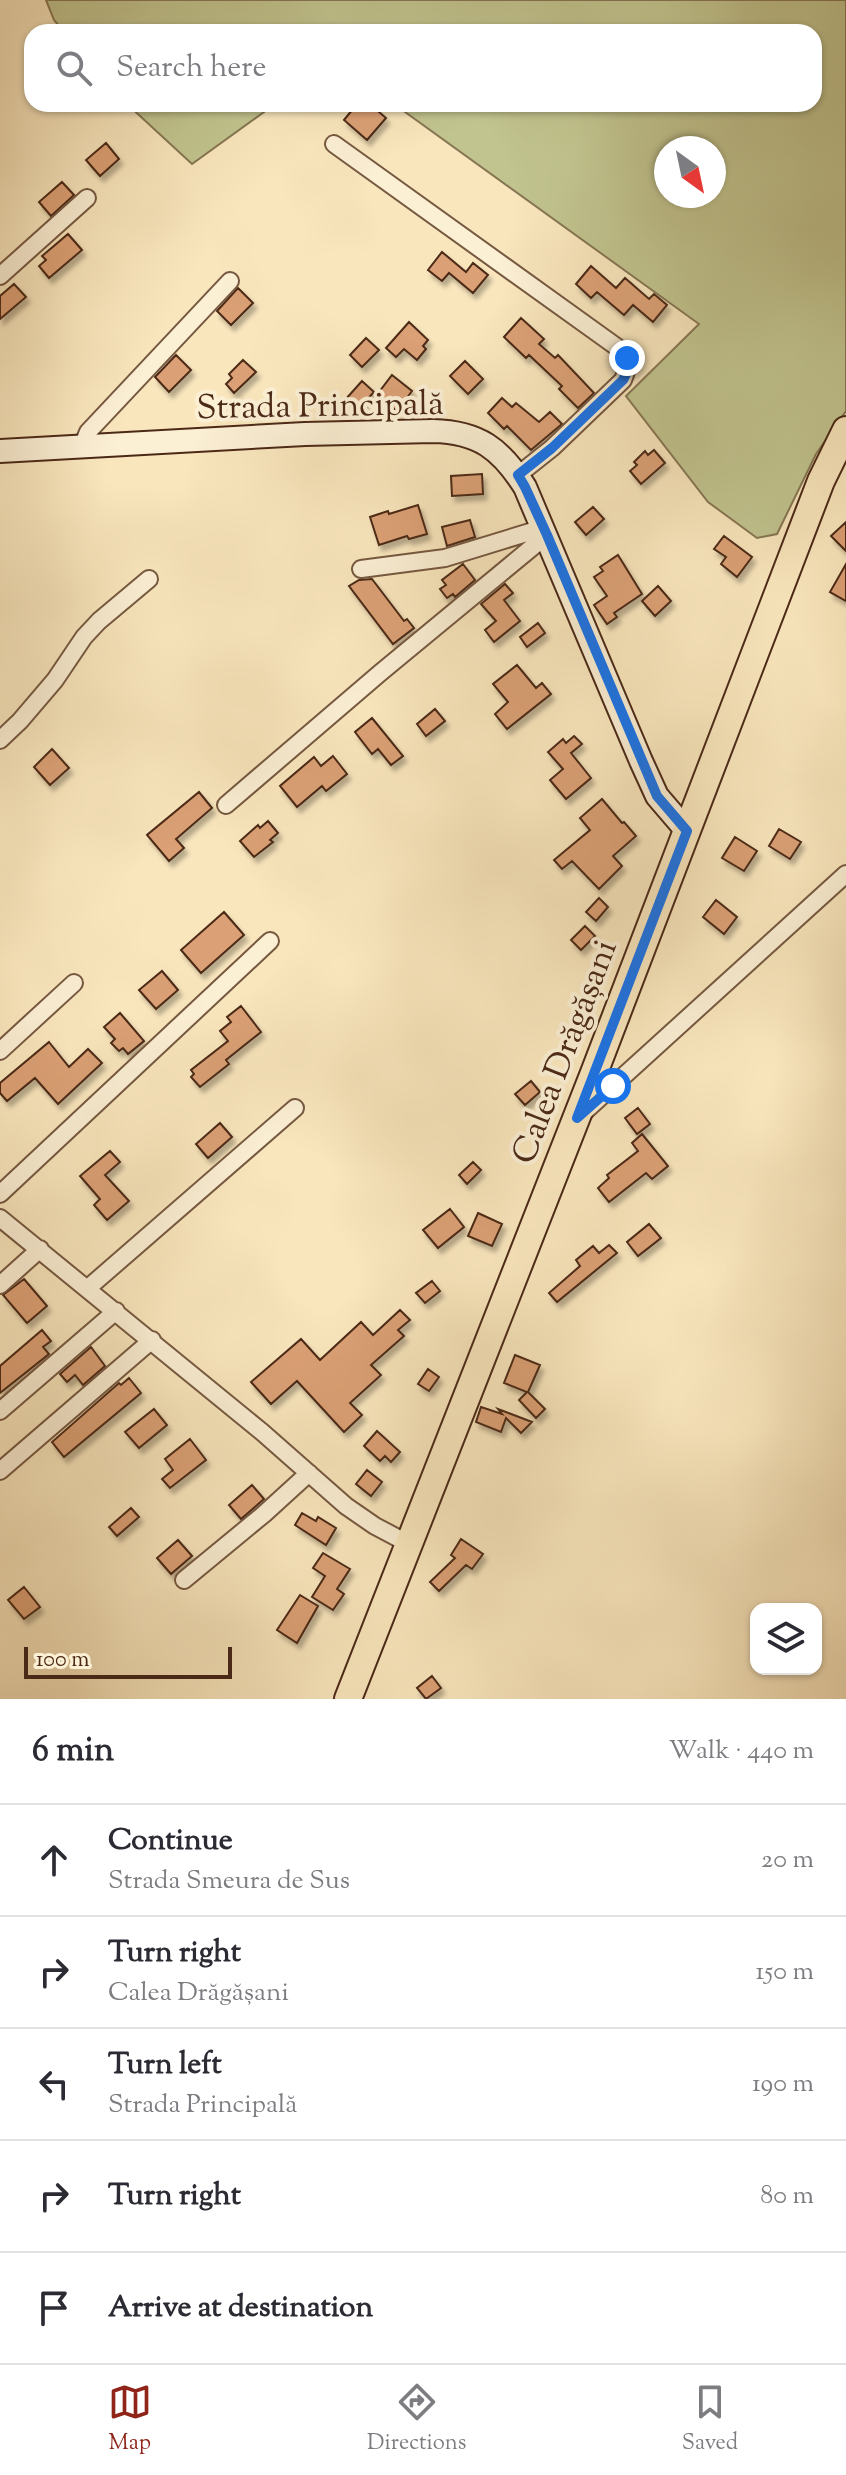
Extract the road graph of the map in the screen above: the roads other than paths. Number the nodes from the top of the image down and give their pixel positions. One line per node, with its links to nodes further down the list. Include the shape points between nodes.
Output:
1 (334, 144): 8 (street, via 627,358 623,380)
2 (87, 198): 3 (street)
3 (0, 276)
4 (230, 281): 6 (street, via 88,432)
5 (846, 430): 14 (main road, Calea Drăgășani, via 821,481)
6 (82, 447): 7 (street, Strada Principală); 8 (street, Strada Principală, via 449,431 491,447)
7 (0, 451)
8 (518, 475): 9 (street, Strada Principală)
9 (545, 531): 10 (street, via 445,558); 13 (street); 14 (street, Strada Principală, via 646,773 657,796)
10 (361, 569)
11 (149, 579): 12 (street, via 91,629 55,680)
12 (0, 740)
13 (226, 805)
14 (687, 831): 20 (main road, Calea Drăgășani)
15 (846, 874): 20 (street)
16 (270, 941): 21 (street)
17 (74, 983): 18 (street)
18 (0, 1051)
19 (295, 1108): 25 (street)
20 (577, 1118): 31 (main road, Calea Drăgășani)
21 (0, 1194)
22 (0, 1218): 23 (street)
23 (40, 1249): 24 (street); 25 (street)
24 (0, 1285)
25 (88, 1288): 26 (street)
26 (116, 1311): 27 (street); 28 (street)
27 (152, 1340): 29 (street); 30 (street)
28 (0, 1411)
29 (0, 1471)
30 (309, 1473): 31 (street, via 346,1506); 32 (street)
31 (409, 1544): 33 (main road, Calea Drăgășani)
32 (184, 1580)
33 (348, 1699)

